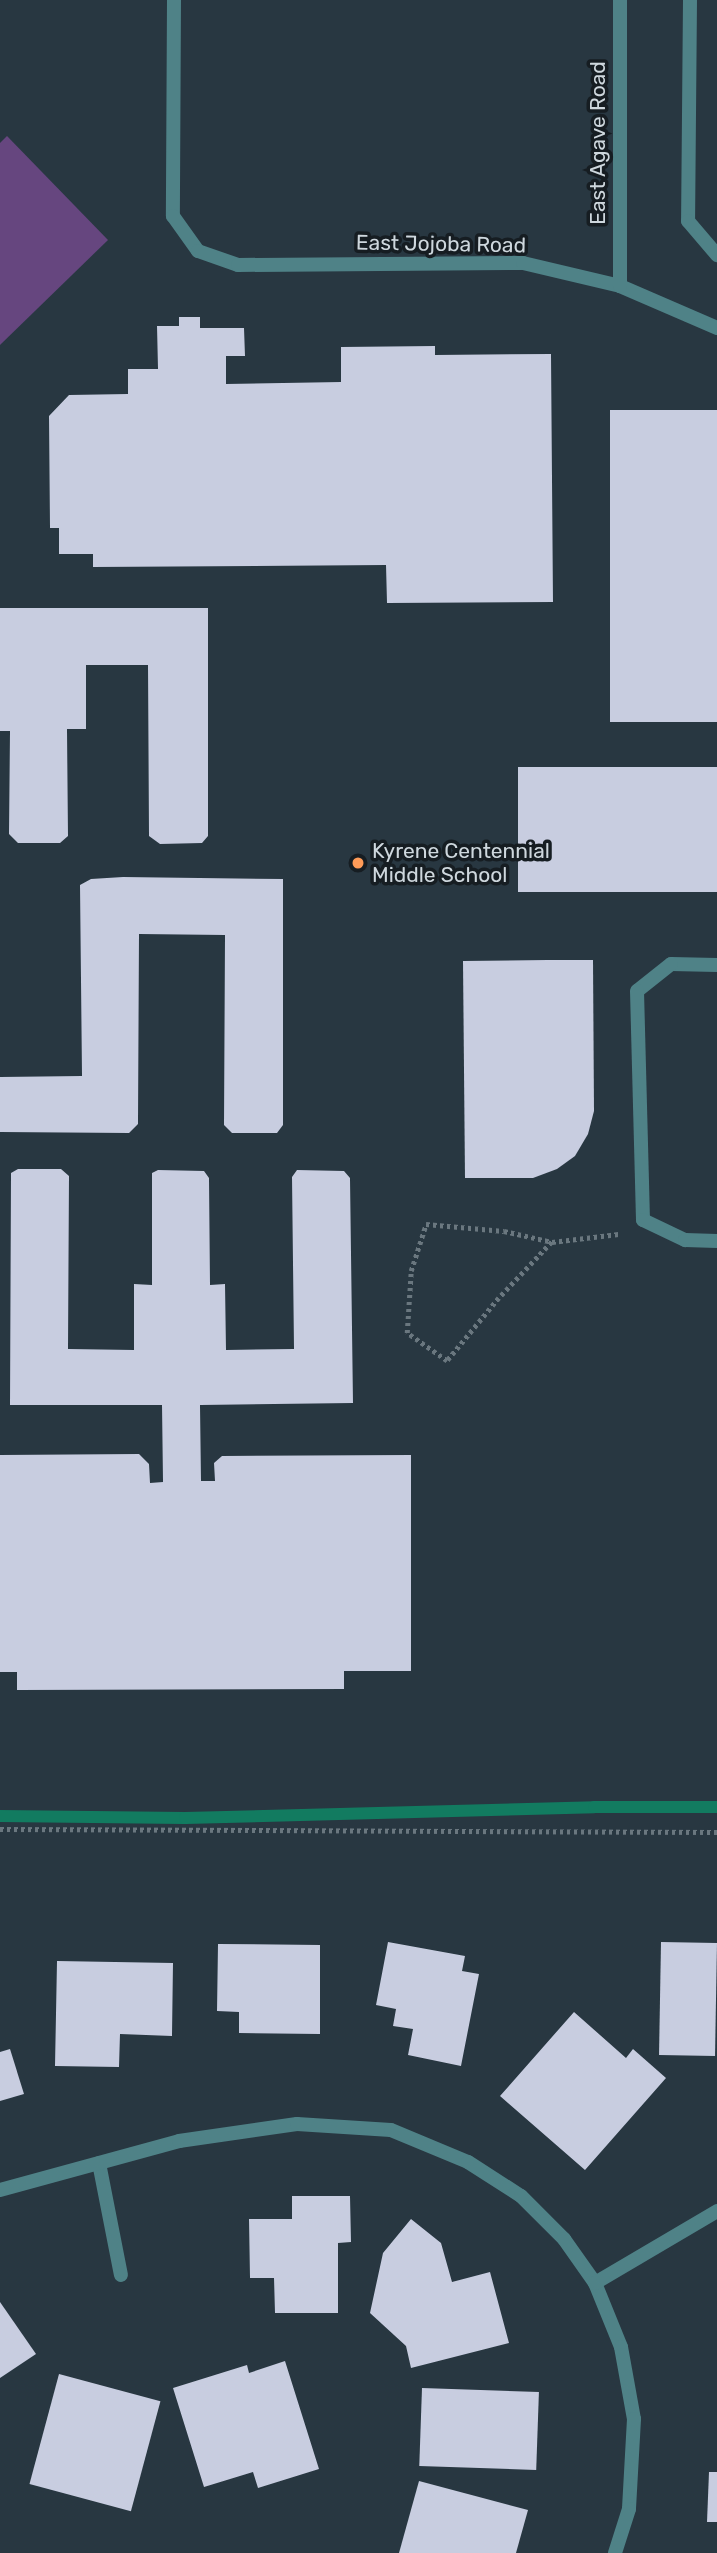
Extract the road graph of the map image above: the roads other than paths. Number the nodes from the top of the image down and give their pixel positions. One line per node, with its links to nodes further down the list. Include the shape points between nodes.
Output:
1 (174, 0): 5 (street, East Jojoba Road, via 173,216 198,251 238,265 523,263)
2 (620, 0): 5 (street, East Agave Road)
3 (690, 0): 4 (street, via 688,221)
4 (717, 255)
5 (620, 286): 6 (street, East Jojoba Road)
6 (717, 328)
7 (717, 965): 8 (street, via 671,964 637,992 642,1220 685,1240)
8 (717, 1241)
9 (99, 2163): 10 (street); 12 (street); 13 (street, via 179,2141 297,2124 391,2130 468,2162 521,2196 564,2239)
10 (0, 2190)
11 (717, 2211): 13 (street)
12 (121, 2276)
13 (596, 2283): 14 (street, via 621,2347 634,2419 629,2509)
14 (615, 2553)

